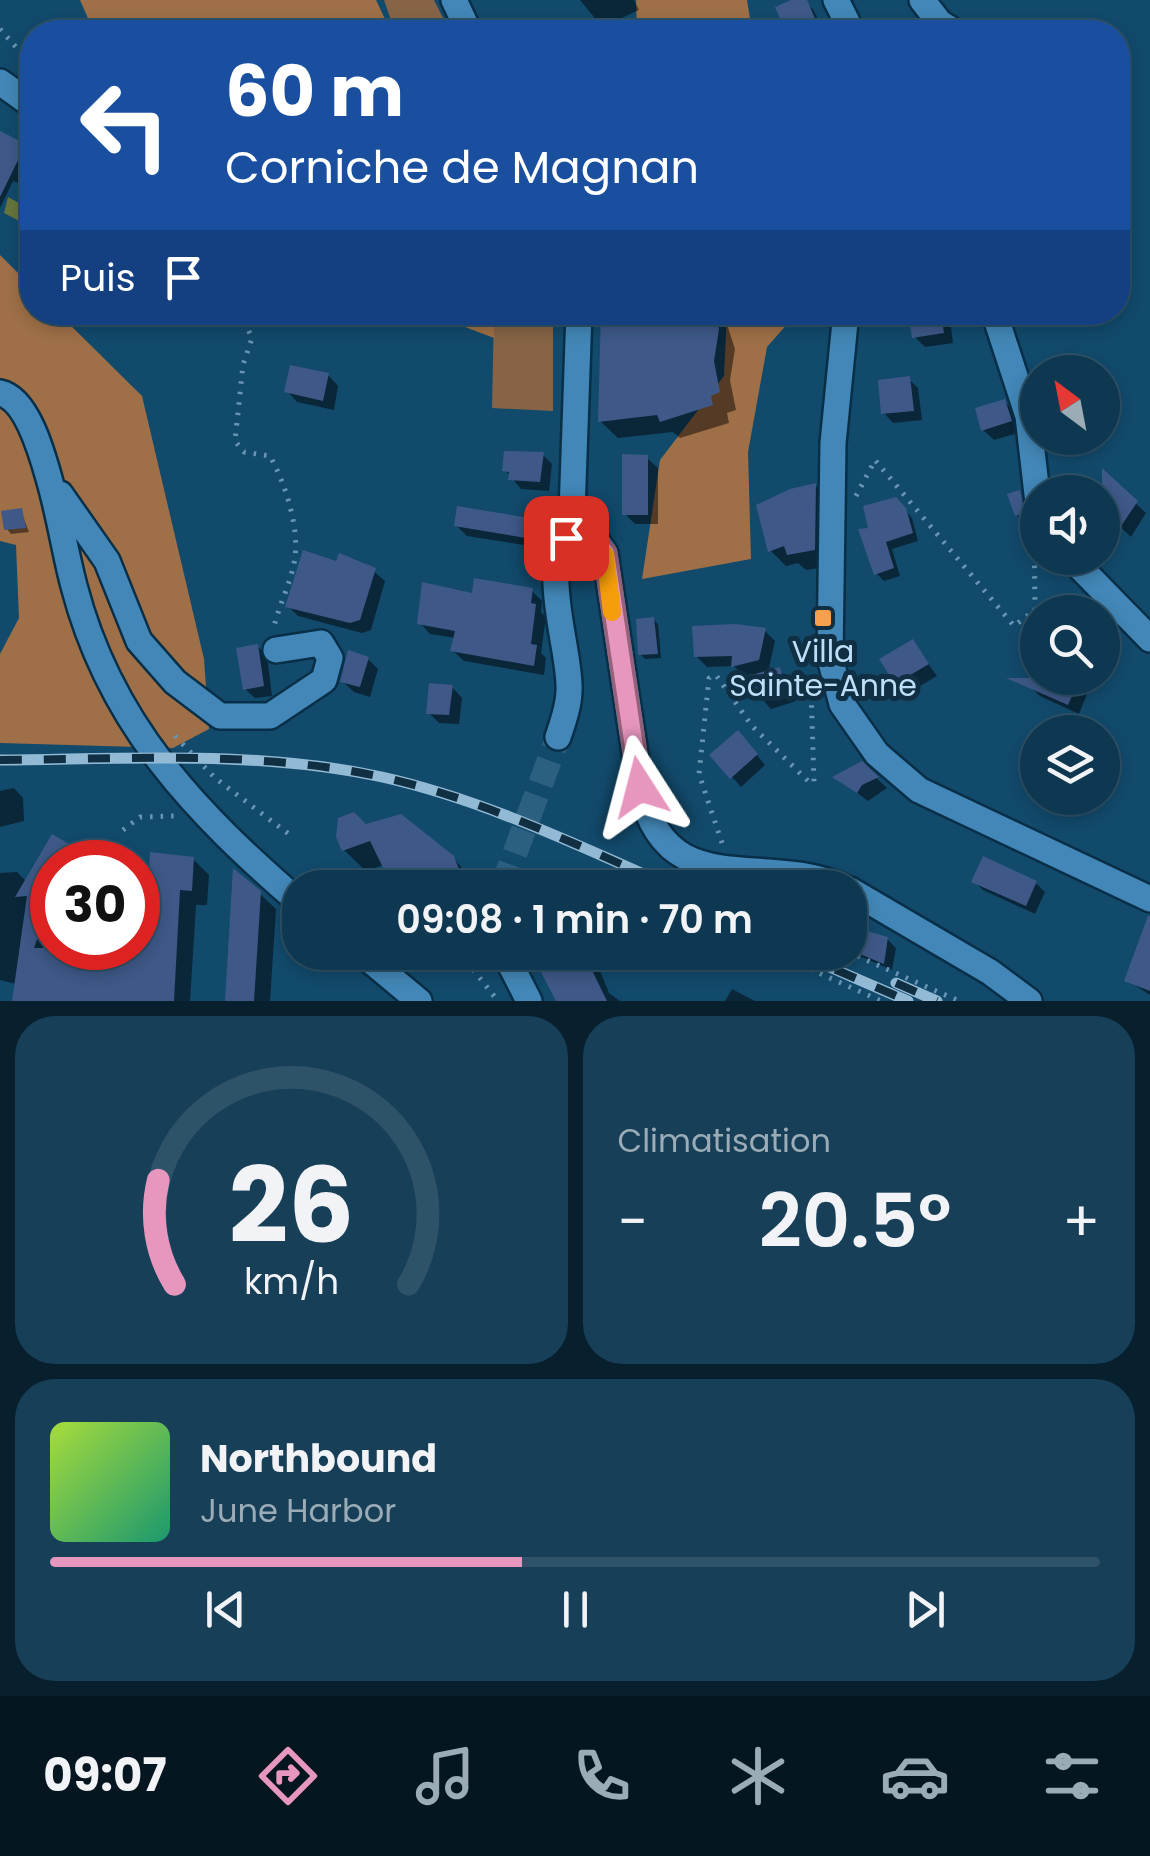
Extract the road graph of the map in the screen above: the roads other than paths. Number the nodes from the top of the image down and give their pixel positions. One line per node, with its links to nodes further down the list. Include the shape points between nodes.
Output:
1 (922, 0): 2 (street)
2 (938, 20)
3 (578, 325): 9 (street)
4 (845, 325): 16 (street, via 833,443 830,658 842,704 877,754 920,790)
5 (998, 325): 7 (street, via 1028,416)
6 (0, 393): 8 (street, via 18,403)
7 (1033, 475)
8 (49, 478): 12 (street, via 106,561 139,641 190,694 220,716 270,716 324,680 330,658 321,643); 15 (street, via 74,588 108,678 141,738 197,810)
9 (576, 532): 13 (street, via 561,544 554,566 569,692); 14 (street, via 593,536 605,553 648,818 678,855)
10 (1088, 575): 11 (street)
11 (1150, 639)
12 (276, 650)
13 (558, 737)
14 (727, 870)
15 (282, 887)
16 (1150, 900)
17 (867, 901): 22 (street)
18 (382, 970): 20 (street)
19 (513, 970): 21 (street)
20 (419, 1001)
21 (529, 1001)
22 (1029, 1001)

